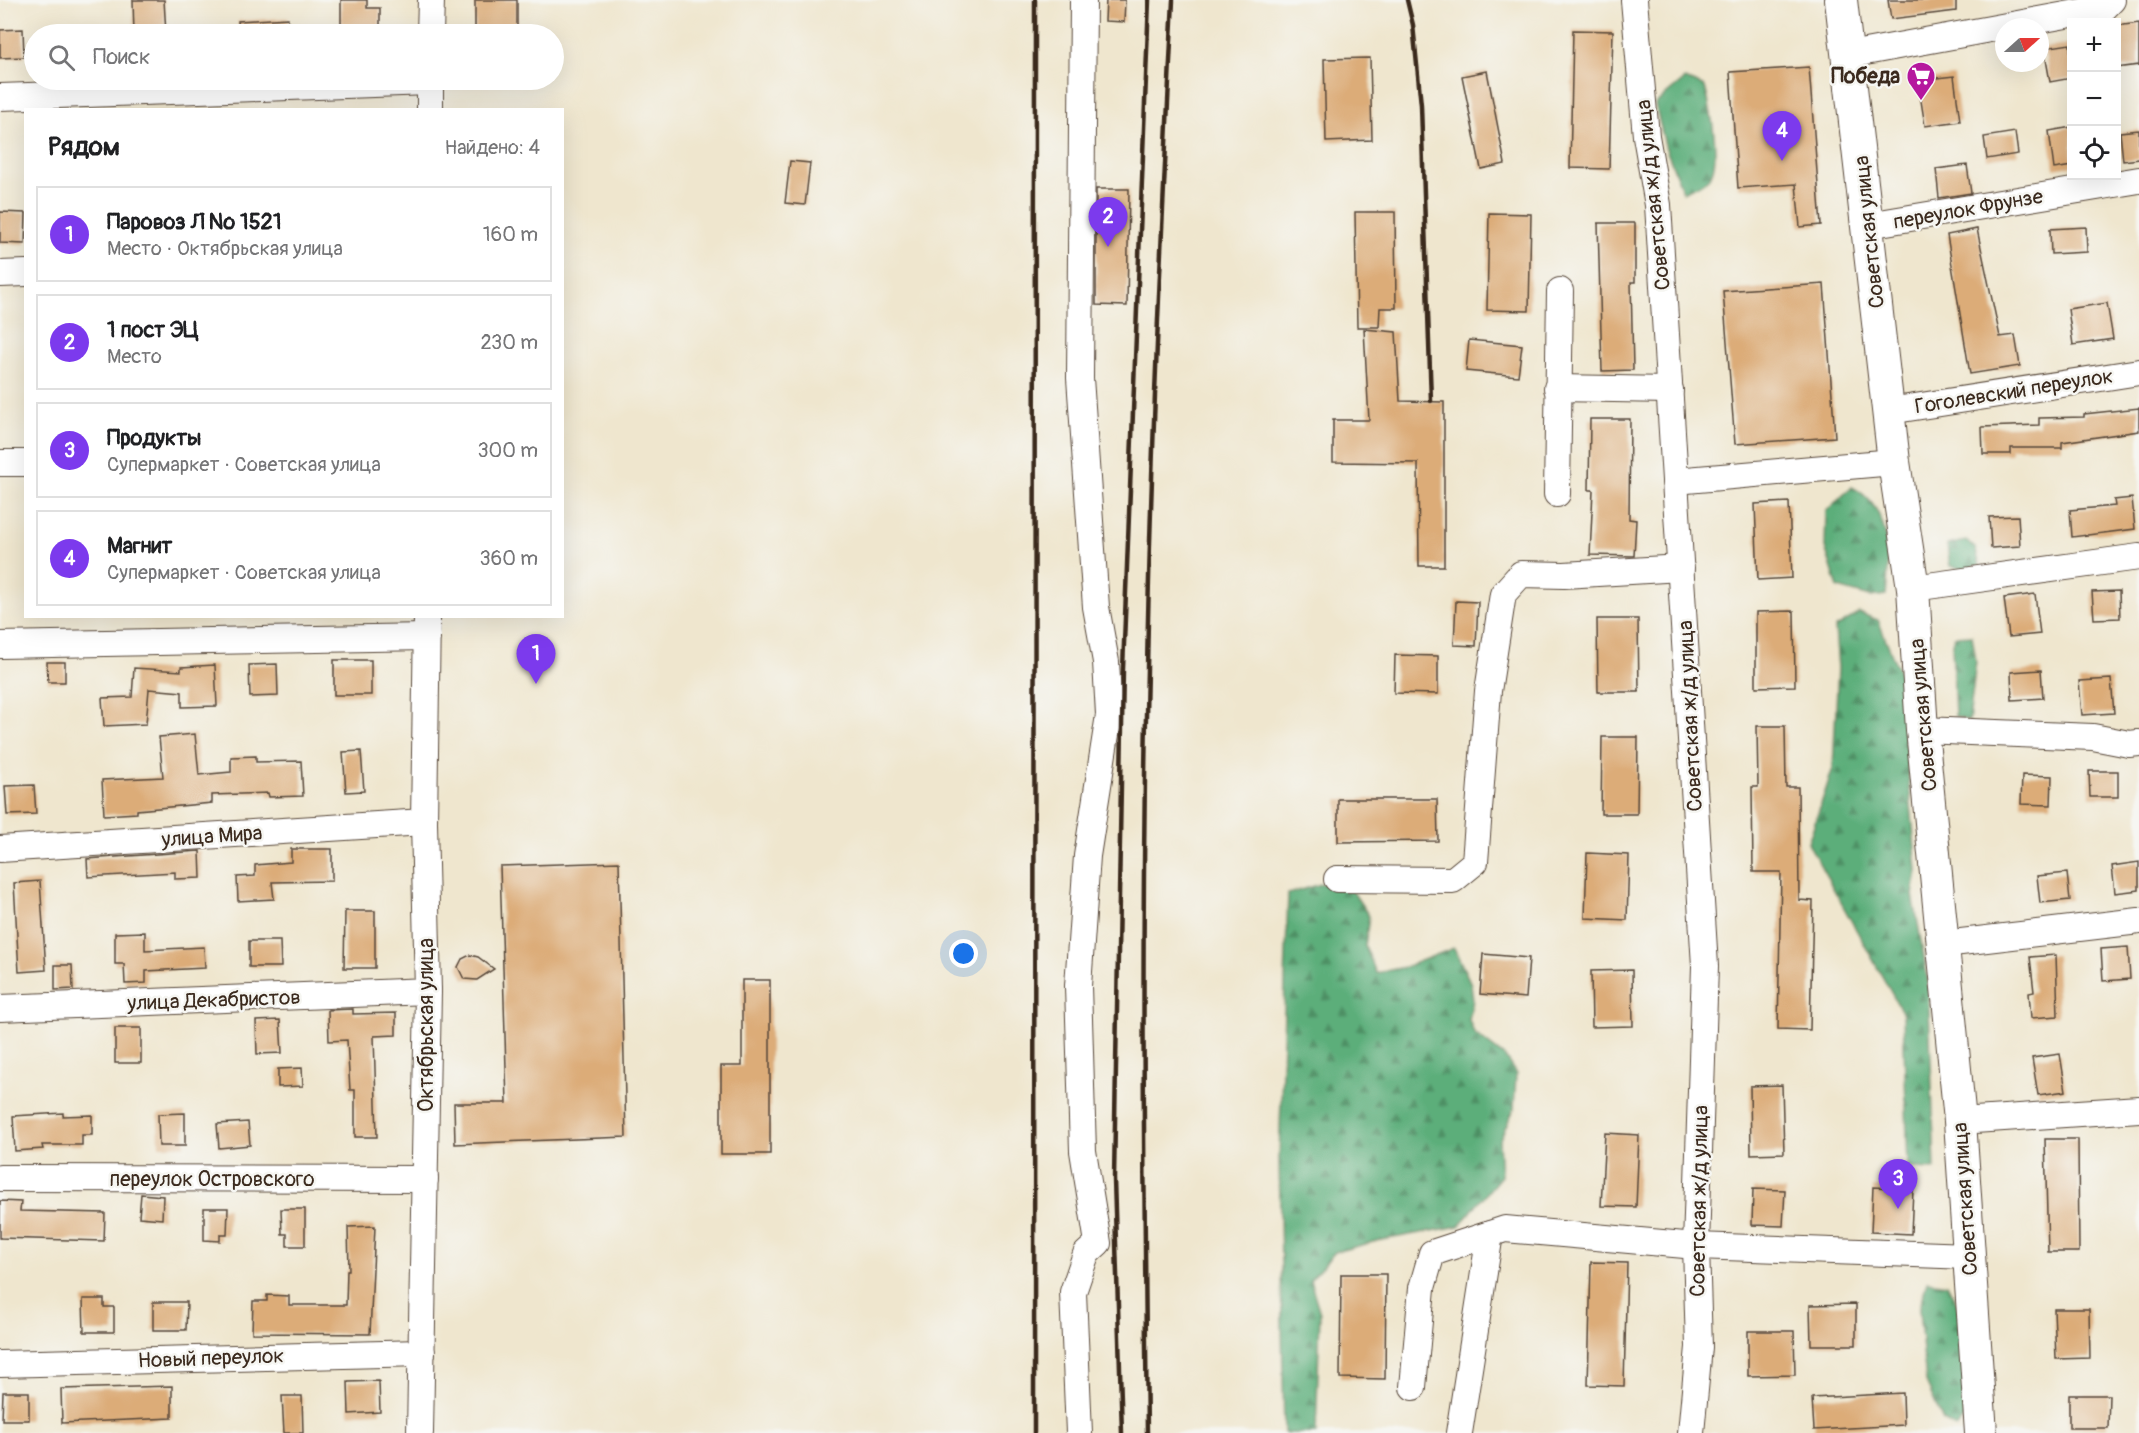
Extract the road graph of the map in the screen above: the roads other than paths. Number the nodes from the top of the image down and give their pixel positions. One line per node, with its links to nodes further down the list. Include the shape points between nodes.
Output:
1 (431, 0): 6 (street)
2 (1083, 0): 51 (street, via 1080,378 1096,607 1106,662 1109,716 1087,856 1078,986 1083,1151 1098,1243 1086,1254 1073,1292)
3 (1634, 0): 19 (street, Советская ж/д улица, via 1646,136 1658,205)
4 (1841, 0): 7 (main road, Советская улица)
5 (2112, 0): 7 (street, via 2104,8)
6 (430, 24)
7 (1849, 55): 13 (main road, Советская улица)
8 (188, 90): 10 (street)
9 (430, 90): 11 (street)
10 (0, 97)
11 (430, 108)
12 (2139, 180): 13 (street, переулок Фрунзе)
13 (1868, 225): 20 (main road, Советская улица)
14 (24, 273): 15 (street)
15 (0, 274)
16 (1560, 291): 18 (street)
17 (2139, 372): 20 (street, Гоголевский переулок)
18 (1557, 388): 19 (street); 25 (street)
19 (1670, 390): 24 (street, Советская ж/д улица)
20 (1889, 411): 21 (main road, Советская улица)
21 (1894, 462): 24 (street); 28 (main road, Советская улица)
22 (0, 463): 23 (street)
23 (24, 463)
24 (1675, 481): 27 (street, Советская ж/д улица)
25 (1557, 494)
26 (2139, 557): 28 (street)
27 (1680, 568): 35 (street, via 1521,574 1503,594 1488,691 1475,861 1453,880); 45 (street, Советская ж/д улица, via 1705,966)
28 (1913, 588): 31 (main road, Советская улица)
29 (427, 627): 30 (street); 33 (street, Октябрьская улица)
30 (0, 645)
31 (1922, 729): 32 (street, via 2093,737); 37 (main road, Советская улица)
32 (2139, 743)
33 (424, 822): 34 (street, улица Мира); 38 (street, Октябрьская улица)
34 (0, 849)
35 (1337, 879)
36 (2139, 921): 37 (street)
37 (1944, 944): 41 (main road, Советская улица)
38 (428, 991): 39 (street, улица Декабристов); 43 (street, Октябрьская улица)
39 (0, 1008)
40 (2139, 1109): 41 (street)
41 (1960, 1121): 46 (main road, Советская улица)
42 (0, 1178): 43 (street, переулок Островского)
43 (425, 1179): 47 (street, Октябрьская улица)
44 (1490, 1234): 45 (street, via 1505,1229); 49 (street, via 1432,1253 1422,1288); 52 (street)
45 (1696, 1246): 46 (street); 53 (street, Советская ж/д улица, via 1699,1347)
46 (1969, 1256): 54 (main road, Советская улица)
47 (422, 1353): 48 (street, Новый переулок); 50 (street, Октябрьская улица)
48 (0, 1364)
49 (1413, 1387)
50 (420, 1433)
51 (1079, 1433)
52 (1459, 1433)
53 (1691, 1433)
54 (1981, 1433)

